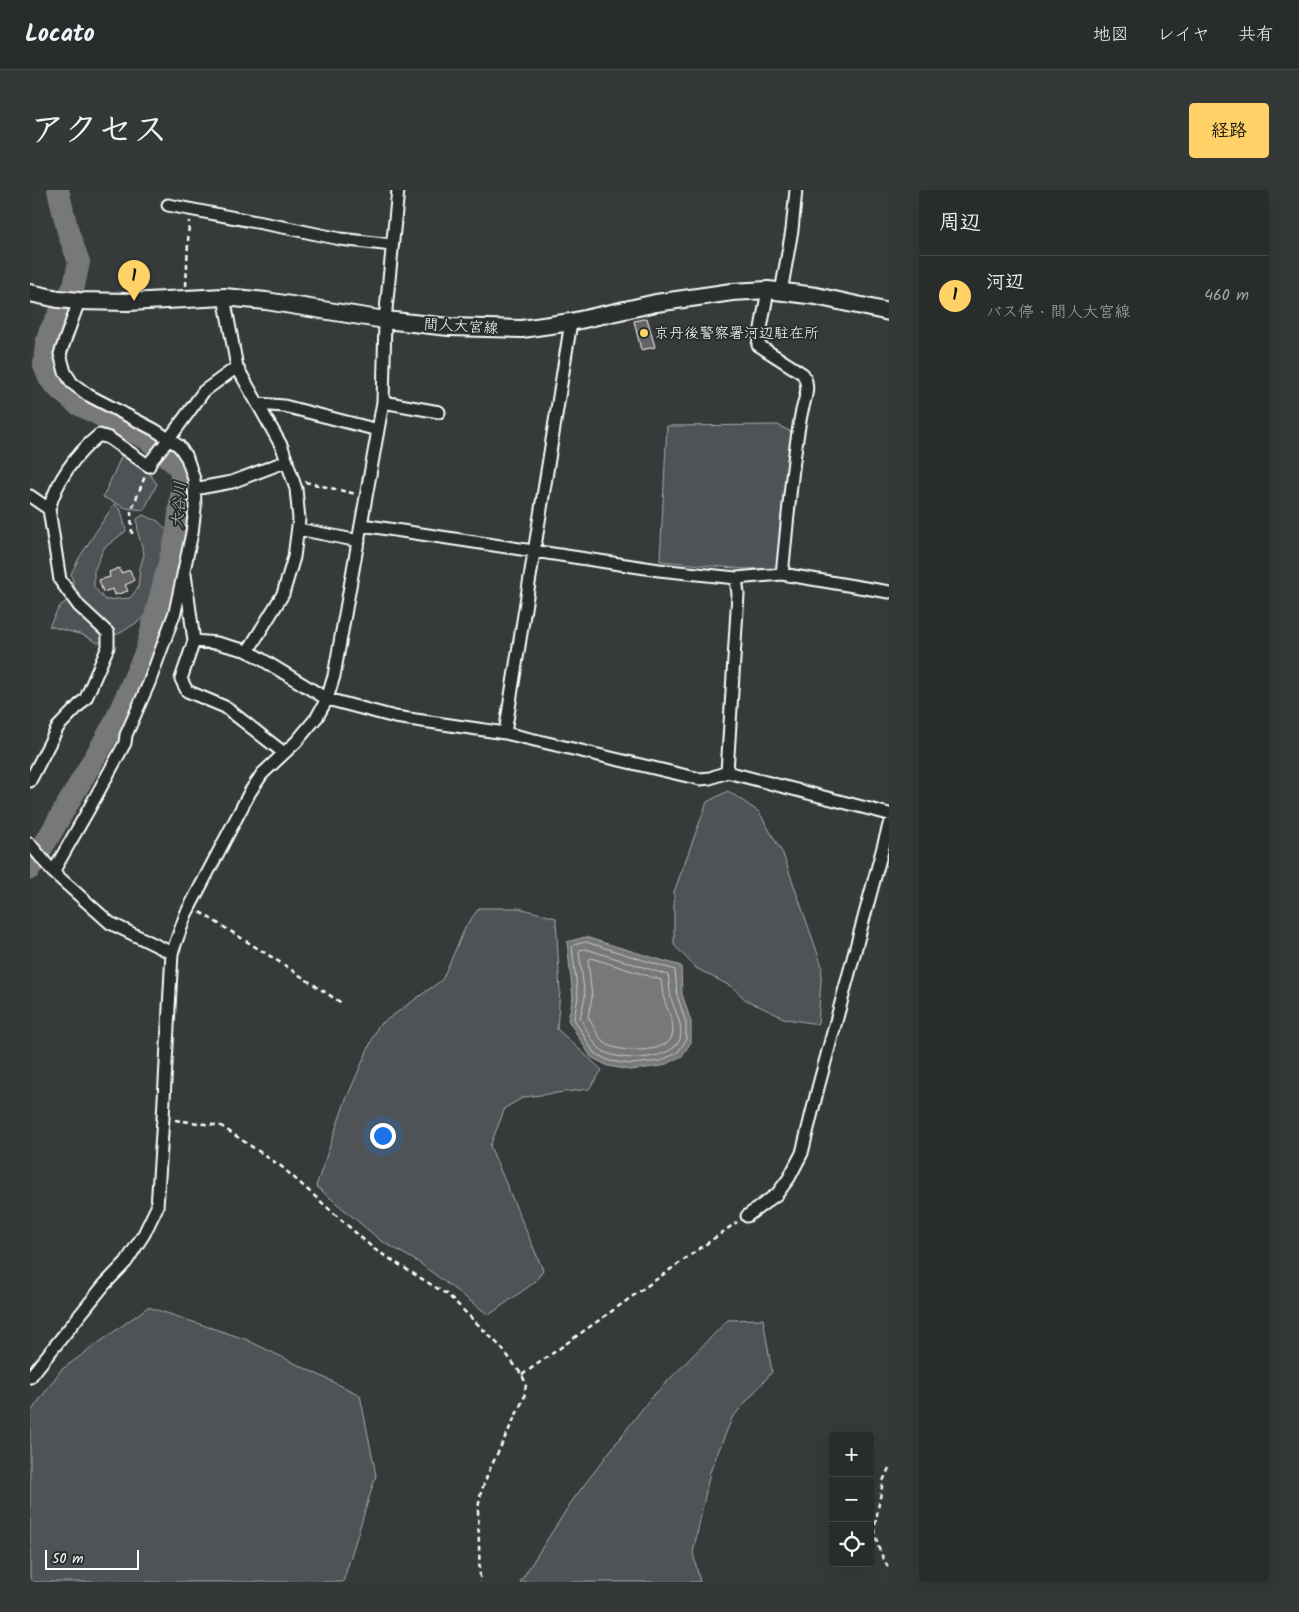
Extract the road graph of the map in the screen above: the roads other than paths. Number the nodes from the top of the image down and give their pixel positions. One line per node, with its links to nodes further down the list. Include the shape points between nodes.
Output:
1 (398, 190): 4 (street)
2 (796, 190): 5 (street, via 792,230)
3 (168, 206): 4 (street, via 340,240)
4 (392, 245): 10 (street)
5 (775, 291): 9 (main road, 間人大宮線, via 816,296); 11 (main road, 間人大宮線, via 732,292 656,302); 27 (street, via 758,345 803,374 807,381)
6 (30, 293): 8 (main road, 間人大宮線)
7 (224, 297): 8 (main road, 間人大宮線, via 128,302); 10 (main road, 間人大宮線); 12 (street)
8 (71, 300): 17 (street, via 60,354 65,372 88,395 155,430)
9 (889, 312)
10 (385, 320): 11 (main road, 間人大宮線, via 449,327 522,329); 13 (street)
11 (571, 322): 25 (street)
12 (236, 367): 14 (street); 17 (street, via 204,391)
13 (383, 402): 15 (street); 16 (street)
14 (258, 404): 16 (street, via 284,406); 18 (street)
15 (439, 412)
16 (378, 430): 22 (street)
17 (166, 443): 19 (street, via 179,446 187,458); 21 (street, via 150,463 99,435 65,473)
18 (287, 461): 19 (street, via 232,482); 23 (street, via 296,489)
19 (194, 489): 26 (street, via 192,533)
20 (30, 496): 21 (street)
21 (49, 509): 36 (street, via 60,580 79,606 108,633 108,647 86,698 58,727)
22 (362, 525): 24 (street); 25 (street)
23 (298, 528): 24 (street); 31 (street, via 294,557 283,594)
24 (359, 541): 32 (street)
25 (533, 551): 28 (street); 33 (street)
26 (184, 574): 30 (street); 40 (street, via 175,612 125,743)
27 (782, 574): 28 (street); 29 (street)
28 (736, 578): 35 (street, via 738,594)
29 (889, 592)
30 (194, 641): 31 (street); 34 (street, via 181,679 187,691 225,708)
31 (248, 651): 32 (street)
32 (327, 699): 33 (street, via 395,717); 34 (street, via 317,717)
33 (505, 733): 35 (street, via 700,779)
34 (284, 753): 41 (street, via 262,774 250,792 190,907)
35 (727, 772): 37 (street)
36 (30, 781)
37 (889, 814)
38 (889, 825): 42 (street, via 802,1153 777,1194)
39 (30, 844): 40 (street)
40 (54, 872): 41 (street, via 110,923)
41 (172, 953): 43 (street, via 157,1207 126,1262)
42 (747, 1216)
43 (30, 1377)

